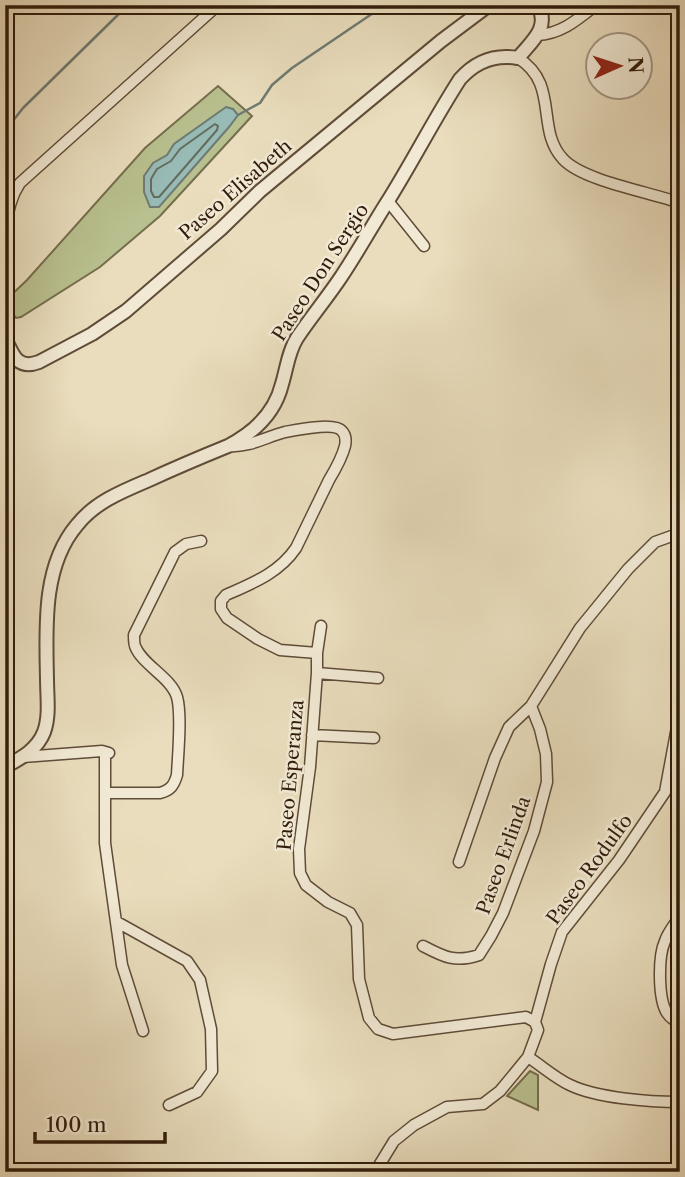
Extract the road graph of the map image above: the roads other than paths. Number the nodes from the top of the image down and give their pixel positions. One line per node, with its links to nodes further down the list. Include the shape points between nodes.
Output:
1 (218, 5): 9 (street, via 20,183 13,192)
2 (489, 5): 11 (street, Paseo Elisabeth, via 260,191 111,322 28,365 18,362)
3 (538, 5): 5 (street, via 543,22)
4 (596, 5): 5 (street, via 561,30)
5 (537, 35): 6 (street)
6 (519, 58): 7 (street, Paseo Don Sergio, via 490,58 466,72); 8 (street, via 539,80 550,133 569,165)
7 (388, 201): 10 (street); 12 (street, Paseo Don Sergio, via 297,339 274,404 248,434)
8 (680, 204)
9 (5, 230)
10 (424, 246)
11 (5, 338)
12 (228, 446): 16 (street, via 245,446 289,431 330,426 343,431 338,463 296,548 274,571 221,601 227,618 258,639 280,650); 23 (street, Paseo Don Sergio, via 112,497 90,511 66,539 50,590 46,723 39,742)
13 (680, 533): 19 (street, Paseo Erlinda, via 655,542 628,569 580,628)
14 (201, 541): 25 (street, via 175,552 134,635 134,645 177,696 174,784 160,793)
15 (321, 626): 16 (street, Paseo Esperanza)
16 (317, 653): 17 (street, Paseo Esperanza)
17 (317, 673): 18 (street); 21 (street, Paseo Esperanza)
18 (378, 678)
19 (531, 706): 26 (street, Paseo Erlinda, via 509,727); 29 (street, Paseo Erlinda, via 546,754 547,782 503,913 479,955 449,958)
20 (680, 711): 30 (street, Paseo Rodulfo, via 665,792 562,932)
21 (312, 735): 22 (street); 30 (street, Paseo Esperanza, via 300,873 306,885 350,913 357,925 359,979 369,1018 378,1029 393,1034 526,1017)
22 (374, 738)
23 (23, 757): 24 (street, Paseo Don Sergio); 25 (street, via 108,752)
24 (5, 766)
25 (105, 793): 28 (street, via 105,843)
26 (459, 862)
27 (680, 916): 31 (street, via 659,960 664,1010)
28 (117, 922): 32 (street, via 122,965); 35 (street, via 187,961 200,980 211,1029 212,1071 197,1092)
29 (423, 946)
30 (535, 1022): 33 (street, Paseo Rodulfo, via 538,1031)
31 (680, 1023)
32 (143, 1031)
33 (528, 1057): 34 (street, via 586,1091); 36 (street, Paseo Rodulfo, via 483,1104 447,1107 394,1140)
34 (680, 1102)
35 (169, 1105)
36 (375, 1172)

